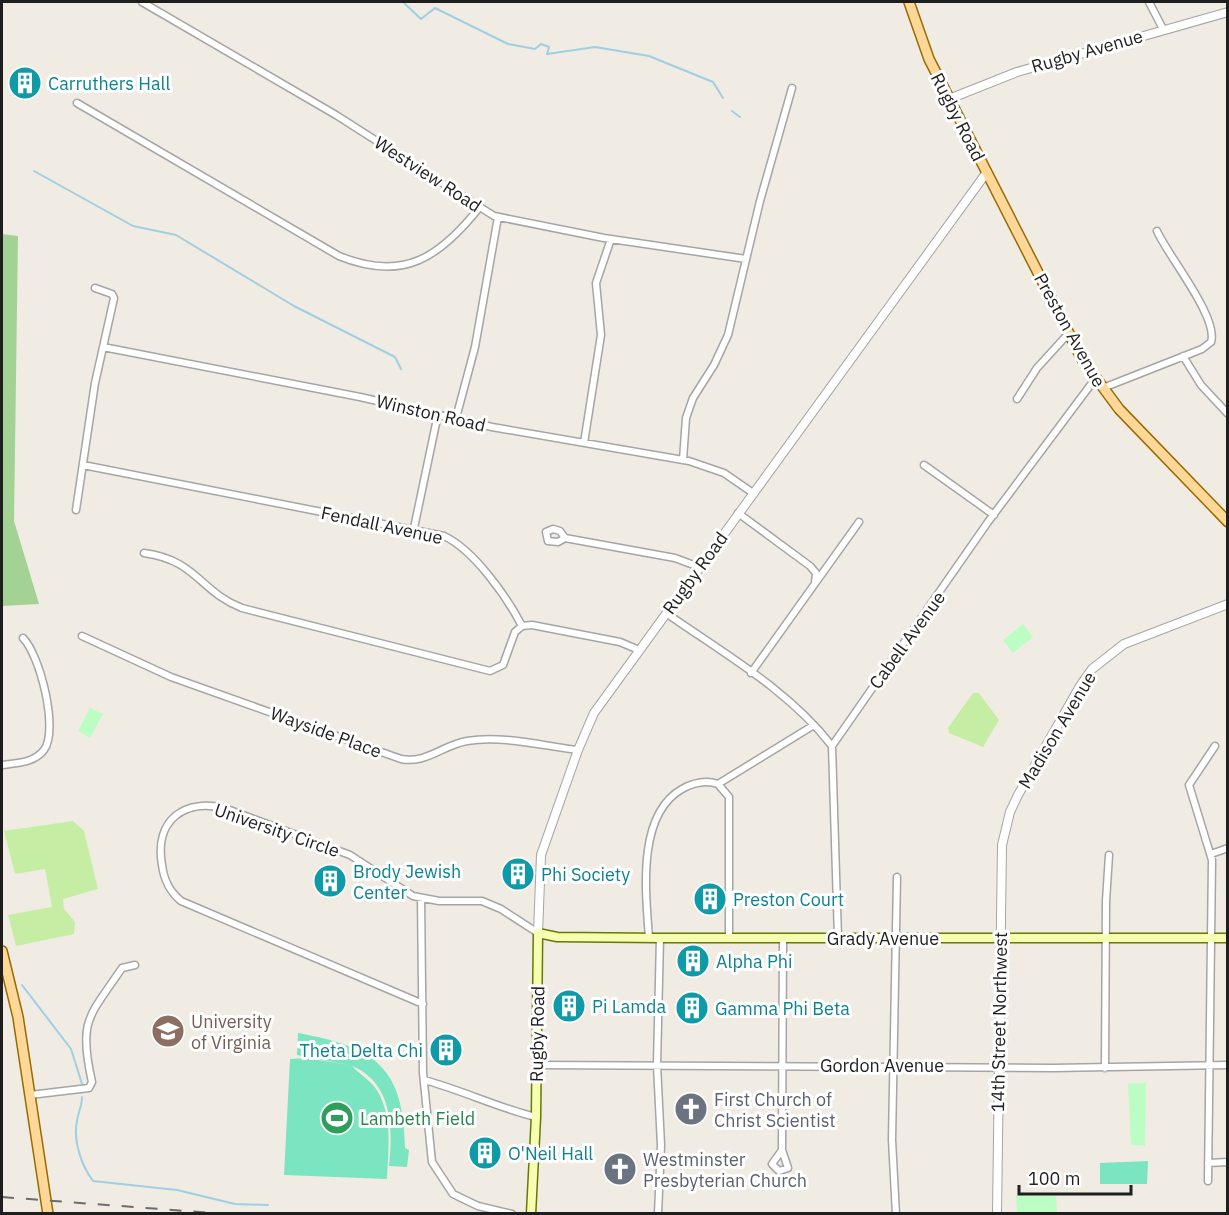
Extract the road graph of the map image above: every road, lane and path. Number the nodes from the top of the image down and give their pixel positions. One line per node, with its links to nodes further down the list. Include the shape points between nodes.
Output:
1 (142, 2): 10 (street, Westview Road, via 336,115)
2 (909, 2): 7 (main road, Rugby Road, via 921,41)
3 (1149, 2): 5 (street)
4 (1227, 12): 5 (street, Rugby Avenue)
5 (1163, 29): 7 (street, Rugby Avenue, via 1017,72)
6 (792, 88): 14 (street)
7 (949, 99): 9 (main road, Rugby Road)
8 (77, 103): 10 (street, via 355,262 396,267 425,260 451,240)
9 (987, 172): 16 (main road, Preston Avenue); 29 (street, Rugby Road)
10 (479, 208): 11 (street, Westview Road)
11 (498, 217): 13 (street, Westview Road); 24 (street, via 475,347)
12 (1157, 231): 18 (street, via 1212,331 1211,342)
13 (610, 239): 14 (street, Westview Road); 25 (street, via 596,283 601,335)
14 (746, 259): 26 (street, via 728,335 690,405)
15 (95, 288): 17 (street, via 114,298)
16 (1068, 334): 19 (main road, Preston Avenue); 21 (street, via 1037,368)
17 (103, 347): 22 (street, Winston Road); 27 (street)
18 (1183, 356): 20 (street); 23 (street, via 1201,385)
19 (1095, 379): 20 (main road, Preston Avenue); 32 (street, Cabell Avenue)
20 (1102, 389): 34 (main road, Preston Avenue)
21 (1017, 399)
22 (438, 414): 24 (street, Winston Road); 35 (street)
23 (1227, 414)
24 (456, 418): 25 (street, Winston Road)
25 (584, 443): 26 (street, Winston Road)
26 (683, 460): 29 (street, Winston Road, via 716,469)
27 (83, 465): 30 (street); 35 (street, Fendall Avenue)
28 (924, 465): 32 (street)
29 (753, 493): 31 (street, Rugby Road)
30 (76, 510)
31 (738, 513): 38 (street, Rugby Road); 39 (street, via 810,566 816,573)
32 (994, 515): 48 (street, Cabell Avenue)
33 (859, 522): 39 (street)
34 (1227, 522)
35 (414, 528): 42 (street, Fendall Avenue, via 444,536 464,547)
36 (565, 538): 38 (street, via 675,558)
37 (144, 553): 42 (street, via 167,557 185,566 221,598 242,608 490,671 503,665 515,632)
38 (699, 567): 41 (street, Rugby Road)
39 (815, 584): 46 (street)
40 (1227, 604): 53 (street, Madison Avenue, via 1124,644 1101,660 1080,686 1018,795)
41 (666, 613): 45 (street, Rugby Road); 46 (street)
42 (522, 626): 45 (street, via 620,642)
43 (82, 636): 50 (street, Wayside Place, via 171,677 401,759 424,758 468,740)
44 (23, 638): 51 (street, via 32,649 42,682 50,735 45,749 35,758)
45 (639, 650): 50 (street, Rugby Road, via 594,713)
46 (751, 674): 47 (street)
47 (814, 725): 48 (street); 52 (street)
48 (832, 746): 64 (street)
49 (1215, 746): 55 (street, via 1189,785)
50 (578, 750): 59 (street, Rugby Road, via 541,855)
51 (2, 765)
52 (718, 784): 60 (street, via 704,782 686,787 672,797 658,819 646,864); 62 (street, via 727,792 729,801)
53 (1005, 832): 66 (street, 14th Street Northwest)
54 (1227, 848): 55 (street)
55 (1211, 854): 68 (street)
56 (1109, 855): 67 (street)
57 (897, 877): 65 (street)
58 (422, 898): 59 (street, University Circle, via 482,901); 72 (street); 72 (street, University Circle, via 402,891 350,855 221,807 202,806 180,812 168,823 161,838 166,883 181,901)
59 (538, 933): 60 (main road, Grady Avenue, via 557,937); 73 (main road, Rugby Road)
60 (649, 938): 61 (main road, Grady Avenue)
61 (660, 938): 62 (main road, Grady Avenue); 74 (street)
62 (729, 938): 63 (main road, Grady Avenue)
63 (783, 938): 64 (main road, Grady Avenue); 75 (street)
64 (838, 938): 65 (main road, Grady Avenue)
65 (896, 938): 66 (main road, Grady Avenue); 77 (street)
66 (1001, 938): 67 (main road, Grady Avenue); 78 (street, 14th Street Northwest)
67 (1106, 938): 68 (main road, Grady Avenue); 80 (street)
68 (1212, 938): 69 (main road, Grady Avenue); 79 (street)
69 (1227, 938)
70 (2, 950): 82 (main road, via 18,1017)
71 (135, 964): 82 (street, via 122,968 88,1017 85,1035 92,1082 89,1088)
72 (423, 1004): 81 (street)
73 (537, 1065): 74 (street, Gordon Avenue); 83 (main road, Rugby Road)
74 (657, 1065): 75 (street, Gordon Avenue); 91 (street, via 662,1145)
75 (780, 1065): 77 (street, Gordon Avenue); 84 (street)
76 (1227, 1065): 79 (street, Gordon Avenue)
77 (894, 1066): 78 (street, Gordon Avenue); 92 (street)
78 (998, 1066): 80 (street, Gordon Avenue); 93 (street, 14th Street Northwest)
79 (1209, 1066): 80 (street, Gordon Avenue); 86 (street)
80 (1105, 1068)
81 (424, 1080): 83 (street); 89 (street, via 429,1150 439,1176 453,1194 465,1201)
82 (30, 1095): 88 (main road)
83 (536, 1118): 90 (main road, Rugby Road)
84 (782, 1150)
85 (1227, 1162): 86 (street)
86 (1208, 1163): 87 (street)
87 (1208, 1181)
88 (48, 1214)
89 (512, 1214)
90 (531, 1214)
91 (658, 1214)
92 (896, 1214)
93 (997, 1214)

